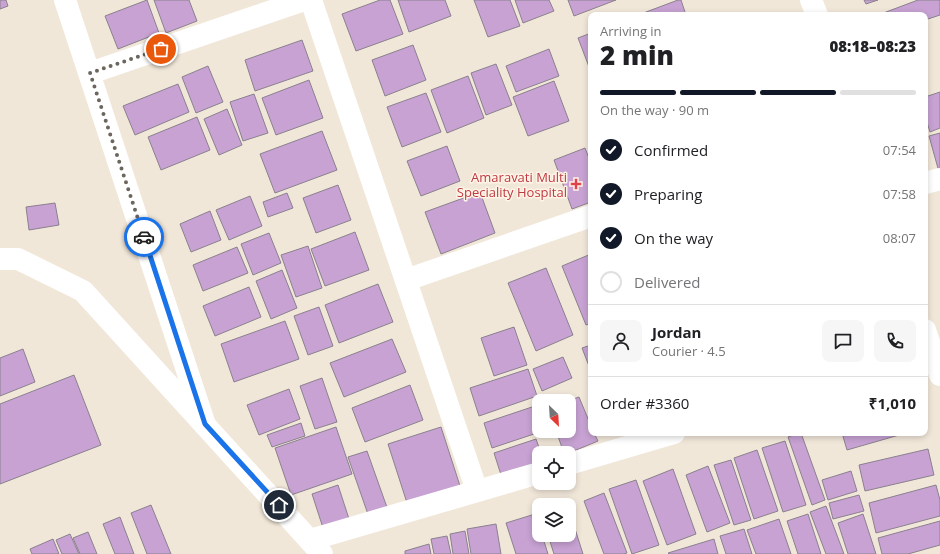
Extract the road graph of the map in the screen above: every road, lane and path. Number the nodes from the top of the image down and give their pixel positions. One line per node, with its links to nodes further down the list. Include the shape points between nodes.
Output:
1 (66, 0): 6 (street)
2 (304, 0): 6 (street)
3 (311, 0): 11 (street)
4 (811, 0): 5 (street)
5 (815, 12)
6 (90, 73): 14 (street)
7 (940, 179): 8 (street)
8 (928, 182)
9 (588, 217): 11 (street)
10 (0, 259): 14 (street, via 18,259 83,291)
11 (406, 280): 18 (street)
12 (928, 343): 13 (street)
13 (933, 364)
14 (205, 424): 19 (street)
15 (664, 436): 16 (street)
16 (576, 462)
17 (532, 475): 18 (street)
18 (477, 491): 19 (street)
19 (316, 547)

